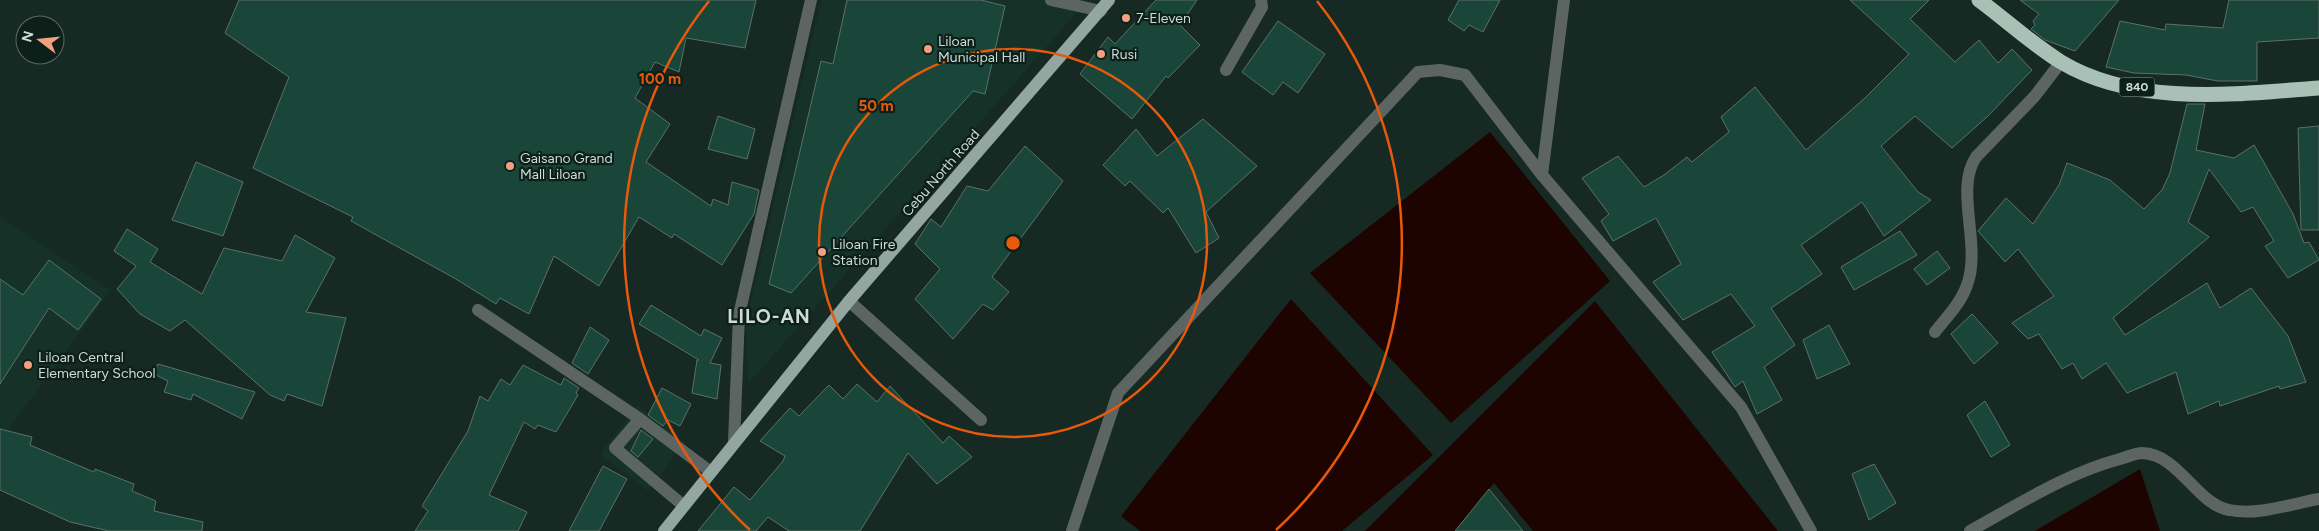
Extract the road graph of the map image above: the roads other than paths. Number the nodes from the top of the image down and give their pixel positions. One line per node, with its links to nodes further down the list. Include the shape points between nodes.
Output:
1 (811, 0): 17 (street, via 739,315)
2 (1051, 0): 7 (street)
3 (1109, 0): 7 (main road, Cebu North Road)
4 (1261, 0): 9 (street, via 1262,7)
5 (1564, 0): 11 (street)
6 (1979, 0): 8 (highway, 840)
7 (1101, 11): 12 (main road, Cebu North Road)
8 (2061, 62): 10 (highway, 840, via 2115,83 2181,93); 14 (street, via 1971,166 1967,197 1973,246 1970,277 1962,296)
9 (1226, 70)
10 (2319, 88)
11 (1542, 175): 22 (street, via 1465,75 1440,70 1418,72 1118,393); 23 (street, via 1741,407)
12 (849, 301): 16 (street); 17 (main road, Cebu North Road)
13 (478, 310): 15 (street)
14 (1934, 332)
15 (640, 419): 18 (street); 20 (street, via 615,448)
16 (981, 420)
17 (734, 442): 18 (main road, Cebu North Road)
18 (711, 472): 20 (main road, Cebu North Road)
19 (2319, 499): 24 (street, via 2255,511 2228,510 2206,497 2167,460 2142,453 2101,464 2057,483)
20 (684, 506): 21 (main road, Cebu North Road)
21 (664, 531)
22 (1072, 531)
23 (1812, 531)
24 (1970, 531)

